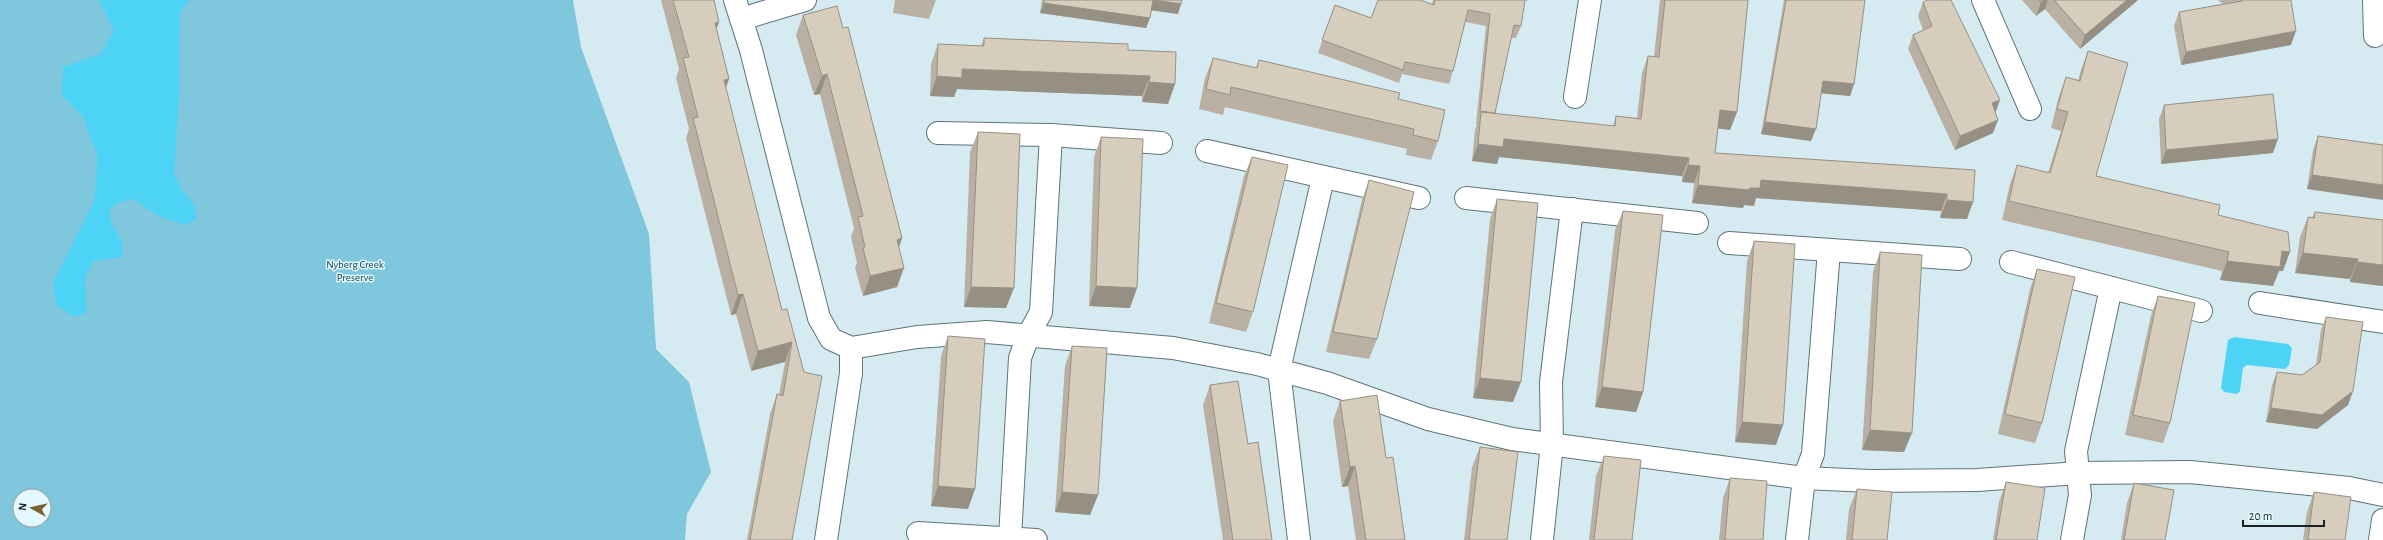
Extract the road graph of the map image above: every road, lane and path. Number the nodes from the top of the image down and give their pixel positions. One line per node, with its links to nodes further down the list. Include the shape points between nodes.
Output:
1 (805, 0): 5 (street)
2 (1590, 0): 7 (street)
3 (1983, 0): 8 (street)
4 (2374, 0): 6 (street)
5 (738, 10): 27 (street, via 819,318 831,338)
6 (2375, 36)
7 (1575, 97)
8 (2030, 109)
9 (938, 133): 10 (street)
10 (1051, 135): 11 (street); 26 (street, via 1041,312)
11 (1161, 143)
12 (1206, 151): 13 (street)
13 (1323, 178): 14 (street); 28 (street)
14 (1419, 198)
15 (1466, 198): 16 (street)
16 (1572, 209): 17 (street); 29 (street, via 1551,382)
17 (1697, 223)
18 (1729, 243): 19 (street)
19 (1828, 250): 20 (street); 31 (street, via 1812,454)
20 (1960, 259)
21 (2011, 262): 22 (street)
22 (2111, 288): 24 (street); 30 (street, via 2076,451)
23 (2260, 303): 25 (street)
24 (2201, 312)
25 (2383, 322)
26 (1029, 334): 27 (street, via 987,332 917,337); 28 (street, via 1173,348); 35 (street, via 1020,358)
27 (851, 348): 36 (street, via 851,372)
28 (1279, 370): 29 (street, via 1327,383 1428,419 1512,439); 38 (street)
29 (1552, 444): 31 (street); 39 (street)
30 (2079, 473): 31 (street, via 1977,480 1870,481); 32 (street, via 2190,472 2349,488); 41 (street, via 2080,495)
31 (1804, 478): 40 (street)
32 (2383, 495)
33 (2383, 520): 42 (street)
34 (918, 533): 35 (street)
35 (1010, 538): 37 (street)
36 (826, 540)
37 (1036, 540)
38 (1299, 540)
39 (1542, 540)
40 (1797, 540)
41 (2072, 540)
42 (2380, 540)

